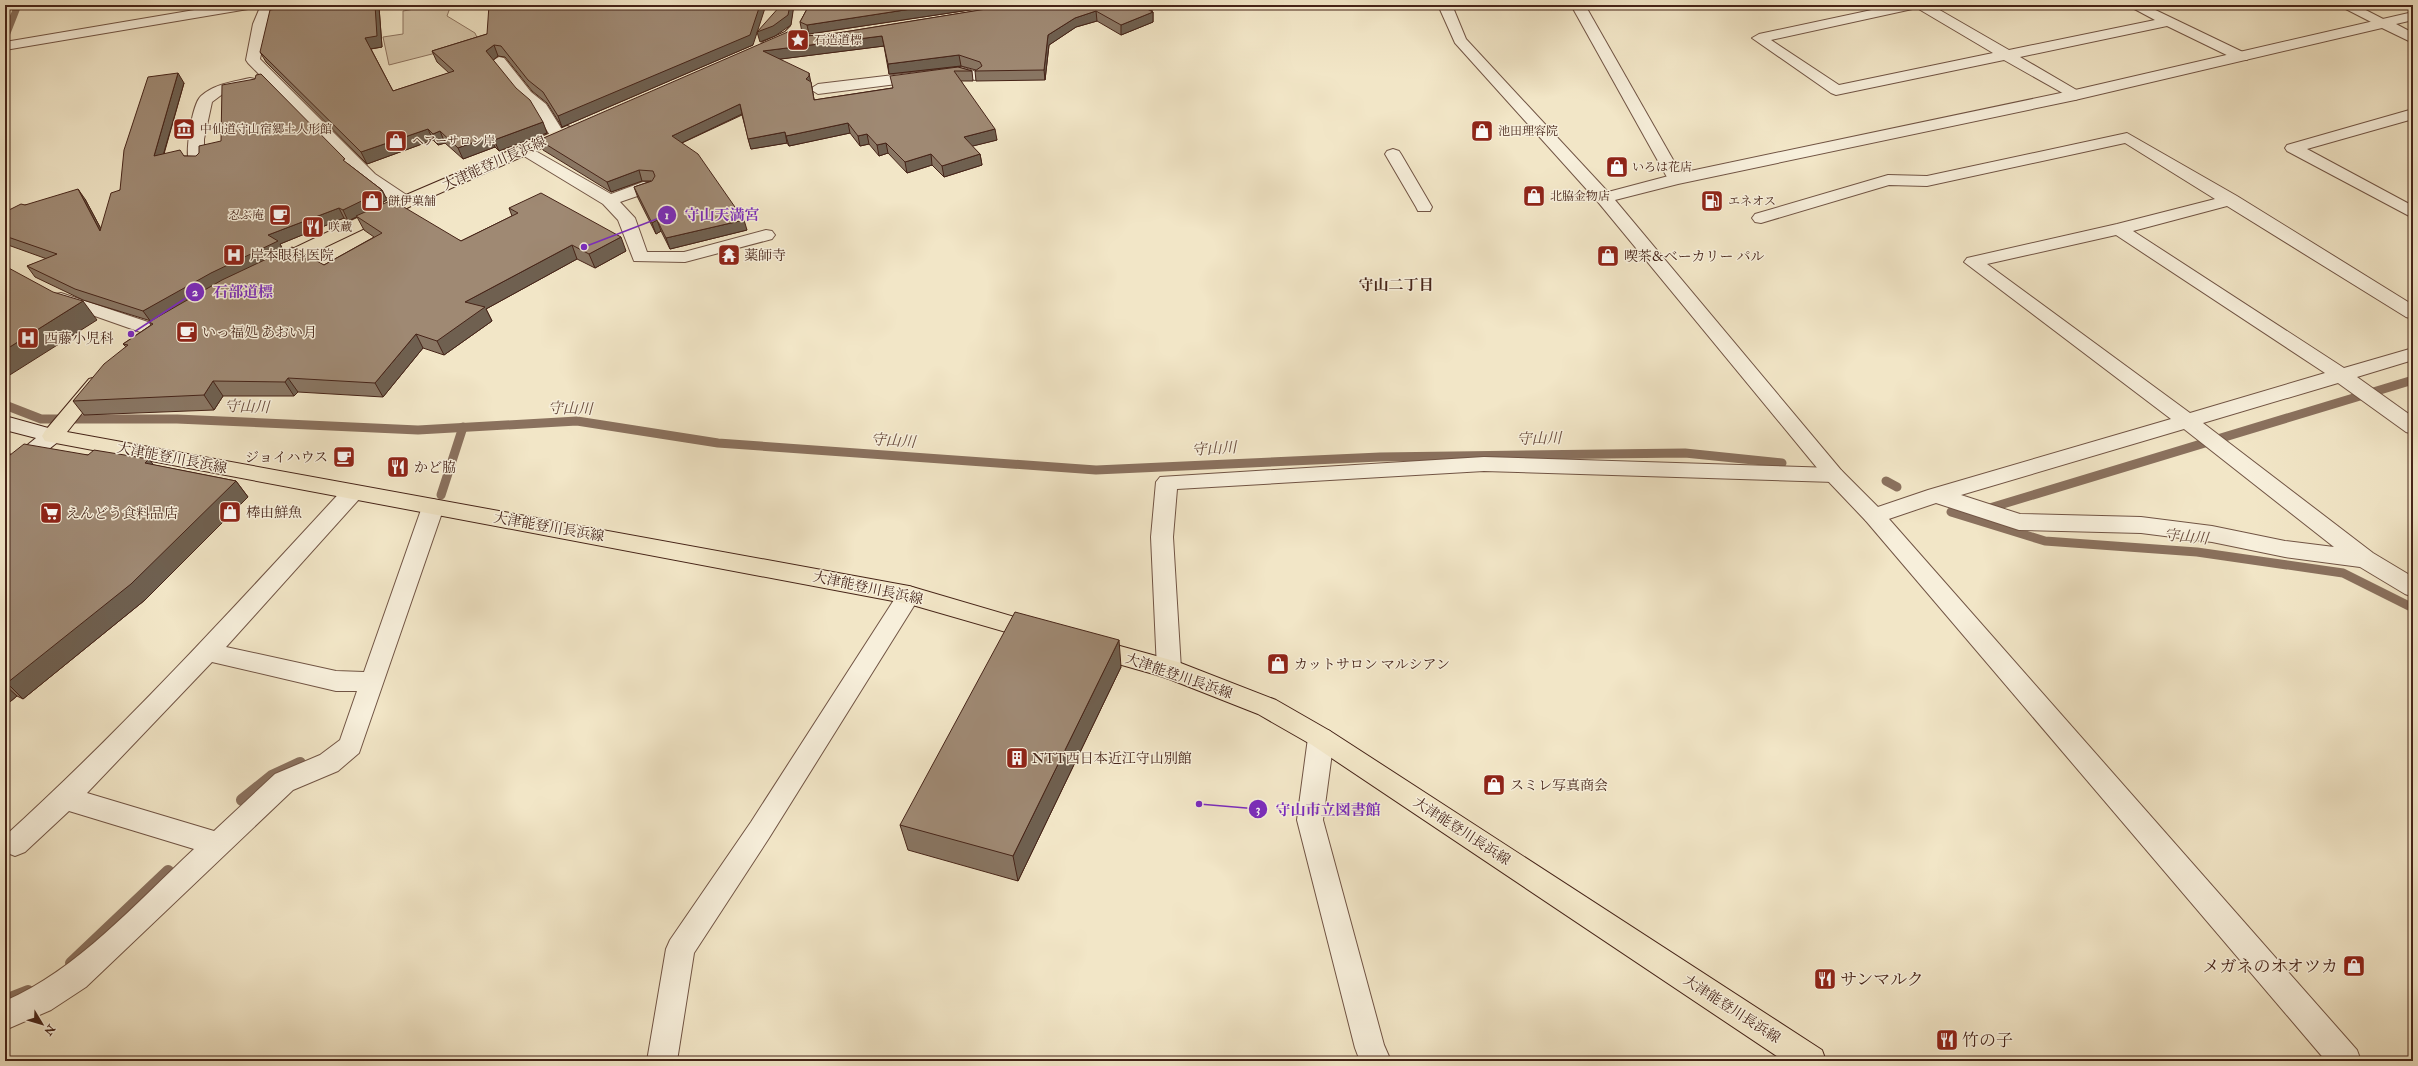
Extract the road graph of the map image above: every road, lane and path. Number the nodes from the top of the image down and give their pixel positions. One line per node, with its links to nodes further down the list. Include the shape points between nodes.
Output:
1 (248, 5): 16 (street)
2 (268, 5): 22 (street, via 260,24 253,60)
3 (801, 5): 13 (main road, via 802,23)
4 (1445, 5): 33 (street, via 1460,40)
5 (1578, 5): 31 (street)
6 (1914, 5): 18 (street, via 1759,38 1836,90)
7 (1921, 5): 18 (street)
8 (2134, 5): 11 (street)
9 (2345, 5): 12 (street)
10 (2413, 16): 12 (street)
11 (2167, 22): 18 (street); 19 (street)
12 (2382, 22): 14 (street); 19 (street)
13 (792, 34): 15 (street); 17 (main road)
14 (2413, 39)
15 (808, 40)
16 (11, 45)
17 (756, 50)
18 (2006, 54): 24 (street)
19 (2242, 57): 24 (street)
20 (499, 60): 27 (street, via 526,95 541,107)
21 (975, 76): 23 (street, via 961,71)
22 (269, 77): 30 (street, via 219,90 205,100 196,139); 36 (street, via 369,177)
23 (818, 89)
24 (2074, 95): 31 (street)
25 (2413, 114): 38 (street, via 2293,148)
26 (579, 126): 27 (main road, 大津能登川長浜線)
27 (558, 136): 28 (main road, 大津能登川長浜線)
28 (524, 150): 34 (street); 36 (main road, 大津能登川長浜線)
29 (1393, 154): 37 (street)
30 (196, 162)
31 (1676, 179): 33 (street)
32 (649, 186): 34 (street)
33 (1604, 198): 54 (street)
34 (609, 200): 41 (street, via 626,218 640,257 685,257)
35 (2231, 200): 39 (street, via 2127,138 1927,181 1888,180); 40 (street); 44 (street)
36 (405, 202): 42 (main road, 大津能登川長浜線)
37 (1424, 208)
38 (2413, 213)
39 (1761, 218)
40 (2119, 229): 48 (street); 49 (street, via 1973,262)
41 (766, 235)
42 (258, 272)
43 (43, 290): 45 (street)
44 (2413, 313)
45 (153, 331)
46 (2413, 354): 48 (street)
47 (106, 373): 52 (main road)
48 (2341, 375): 49 (street); 51 (street)
49 (2187, 421): 56 (street); 59 (street)
50 (5, 423): 52 (street)
51 (2413, 427)
52 (54, 433): 53 (street); 55 (main road, 大津能登川長浜線)
53 (5, 474)
54 (1834, 475): 58 (street); 63 (street, via 1484,464 1167,482 1162,537)
55 (353, 492): 57 (main road, 大津能登川長浜線); 62 (street)
56 (1936, 495): 58 (street); 59 (street, via 2018,522 2141,525 2212,534 2285,549)
57 (433, 507): 61 (main road, 大津能登川長浜線); 64 (street)
58 (1874, 516): 73 (street)
59 (2365, 559): 60 (street)
60 (2413, 588)
61 (909, 595): 63 (main road, 大津能登川長浜線); 70 (street, via 760,830 680,949)
62 (207, 652): 64 (street, via 336,681); 66 (street)
63 (1169, 669): 65 (main road, 大津能登川長浜線, via 1267,707)
64 (372, 682): 68 (street, via 350,746 329,763 284,782)
65 (1321, 738): 71 (street, via 1310,820 1370,1048); 72 (main road, 大津能登川長浜線)
66 (65, 798): 67 (street); 68 (street)
67 (14, 844)
68 (218, 844): 69 (street, via 76,977 41,1000)
69 (5, 1016)
70 (662, 1061)
71 (1376, 1061)
72 (1811, 1061)
73 (2346, 1061)

